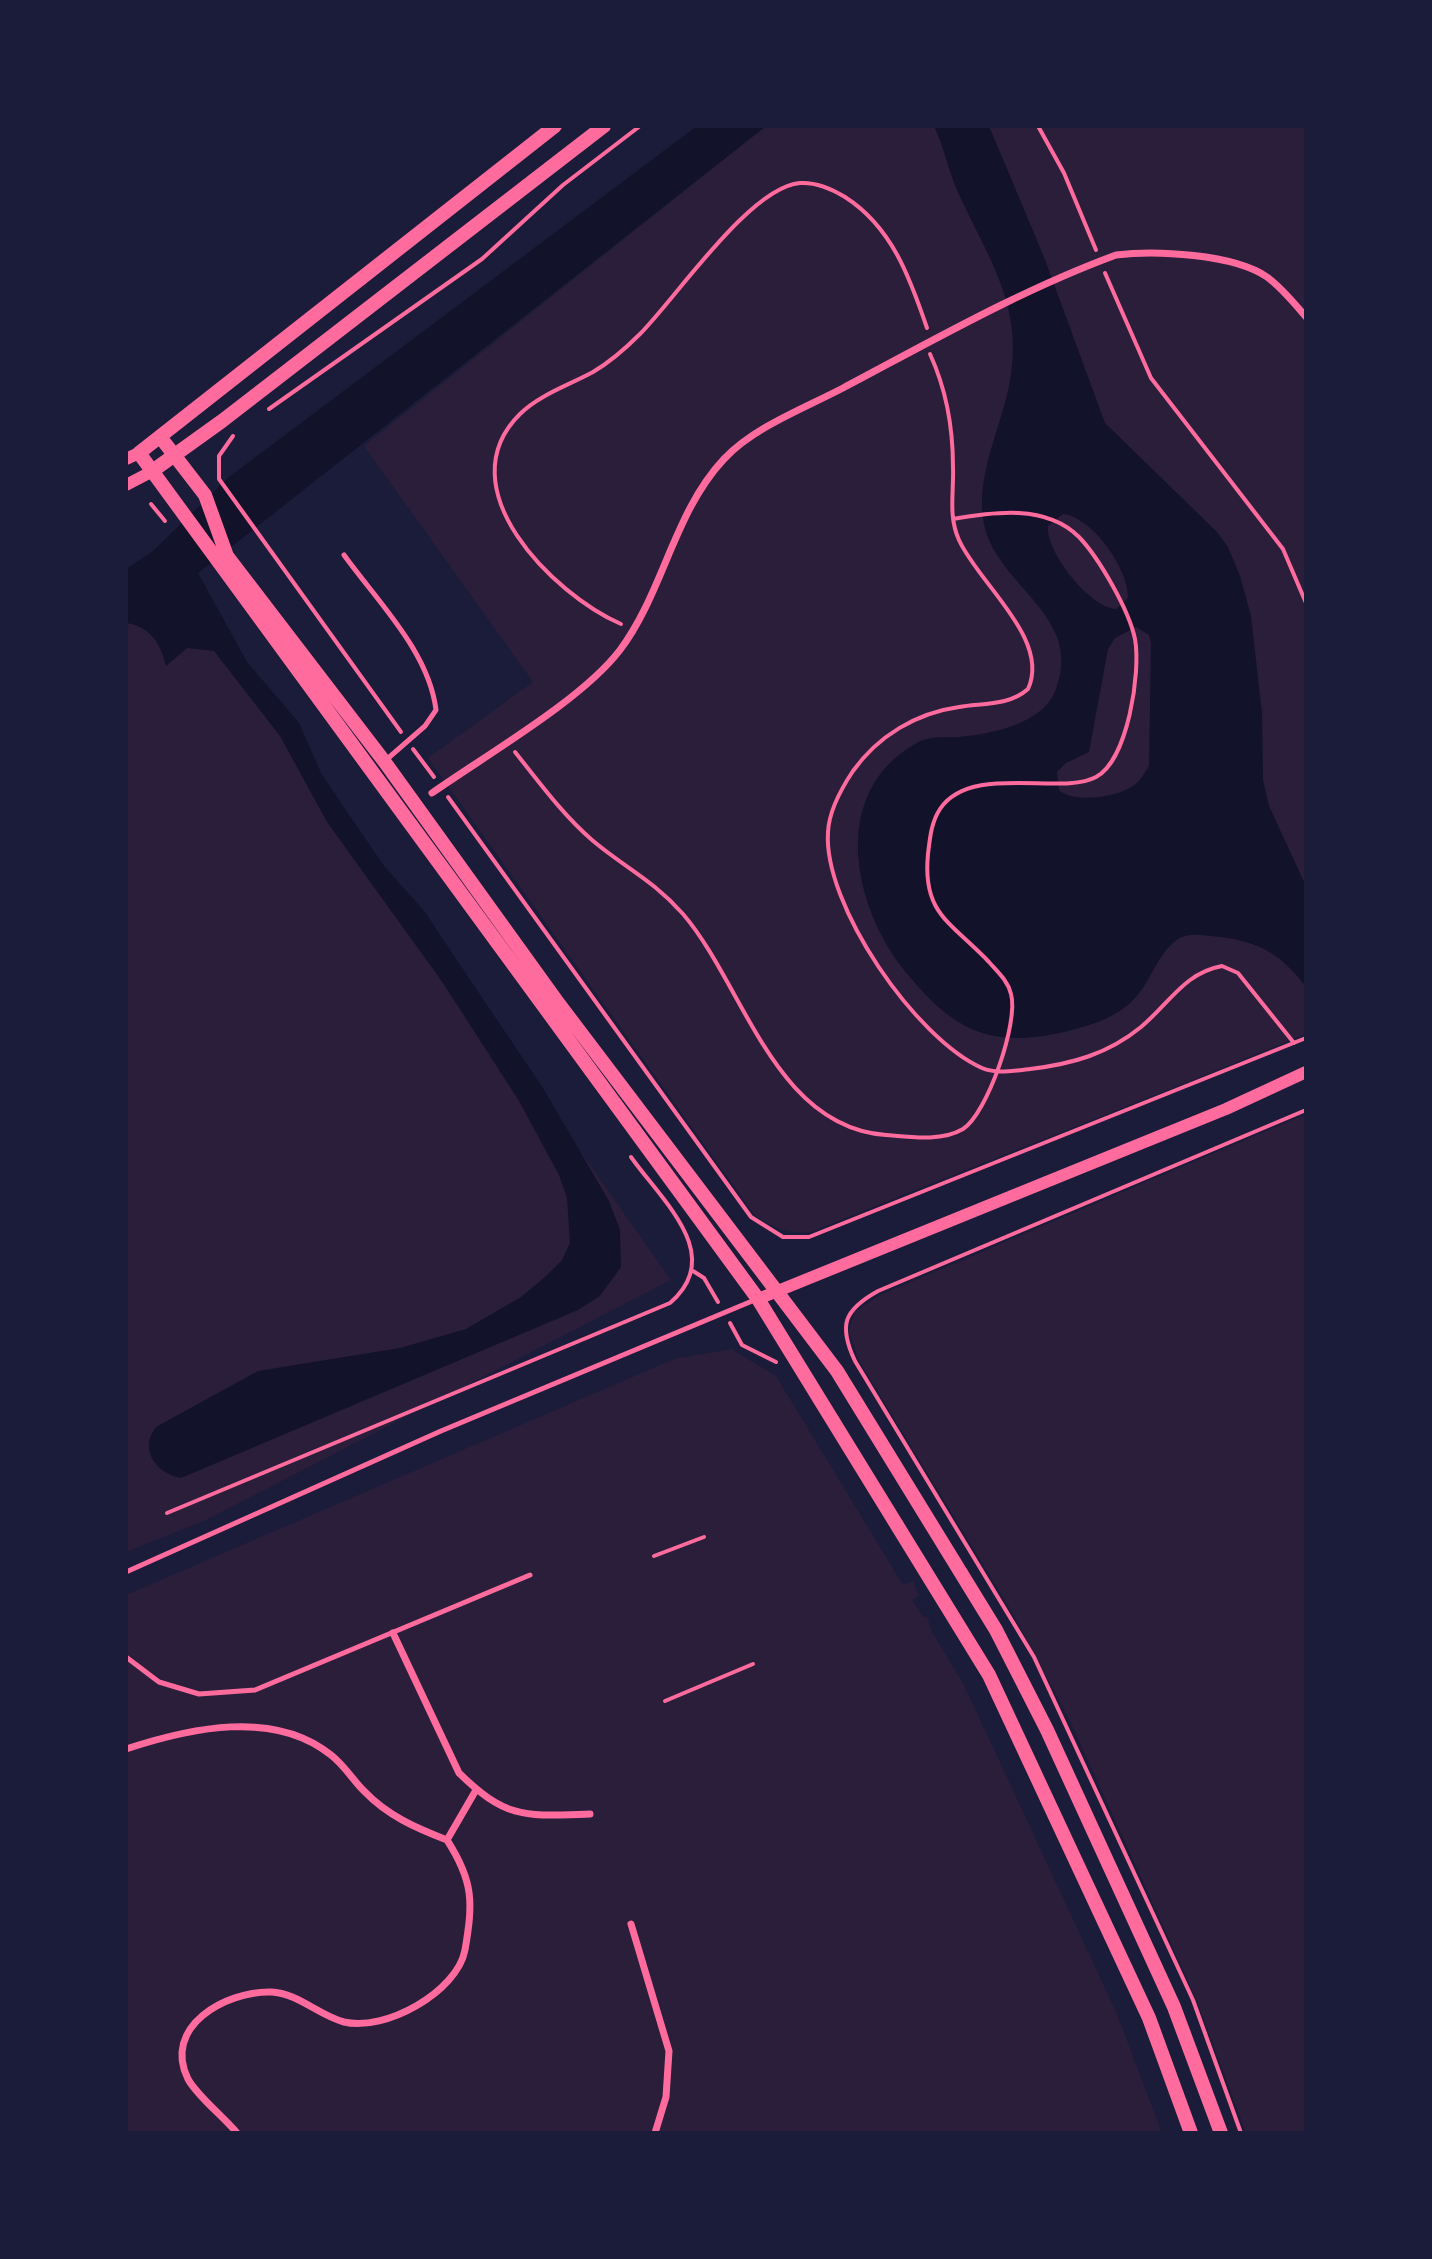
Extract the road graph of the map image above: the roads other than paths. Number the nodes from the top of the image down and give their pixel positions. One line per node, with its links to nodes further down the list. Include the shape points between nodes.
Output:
1 (555, 126): 4 (main road)
2 (604, 126): 5 (main road)
3 (1306, 317): 12 (street, via 1253,269 1139,252 1100,261 984,314 775,424 722,460 621,649 588,683)
4 (161, 438): 5 (main road); 6 (main road)
5 (177, 455): 7 (main road); 10 (main road, via 205,495)
6 (132, 456): 7 (main road)
7 (151, 472): 8 (street); 10 (main road)
8 (126, 485)
9 (344, 555): 11 (lane, via 418,655 433,688 436,710 425,726)
10 (223, 561): 11 (main road)
11 (378, 765): 14 (main road); 15 (main road)
12 (432, 793)
13 (1306, 1072): 14 (street)
14 (775, 1291): 15 (street); 28 (main road, via 837,1371 996,1630 1174,2007)
15 (758, 1299): 16 (lane, via 441,1431); 27 (main road, via 989,1675 1149,2018)
16 (126, 1572)
17 (530, 1575): 18 (lane)
18 (393, 1633): 19 (lane, via 255,1690 199,1694 159,1682); 21 (street, via 459,1773)
19 (126, 1657)
20 (126, 1749): 23 (street, via 248,1725 271,1727 314,1742 400,1821)
21 (476, 1790): 22 (street, via 520,1815); 23 (street)
22 (590, 1814)
23 (447, 1840): 25 (street, via 473,1907 463,1962 431,1995 391,2016 355,2024 283,1993 245,1994 212,2009 186,2032 182,2058 190,2084)
24 (631, 1924): 26 (street, via 669,2051 666,2097)
25 (237, 2133)
26 (655, 2133)
27 (1191, 2133)
28 (1221, 2133)

